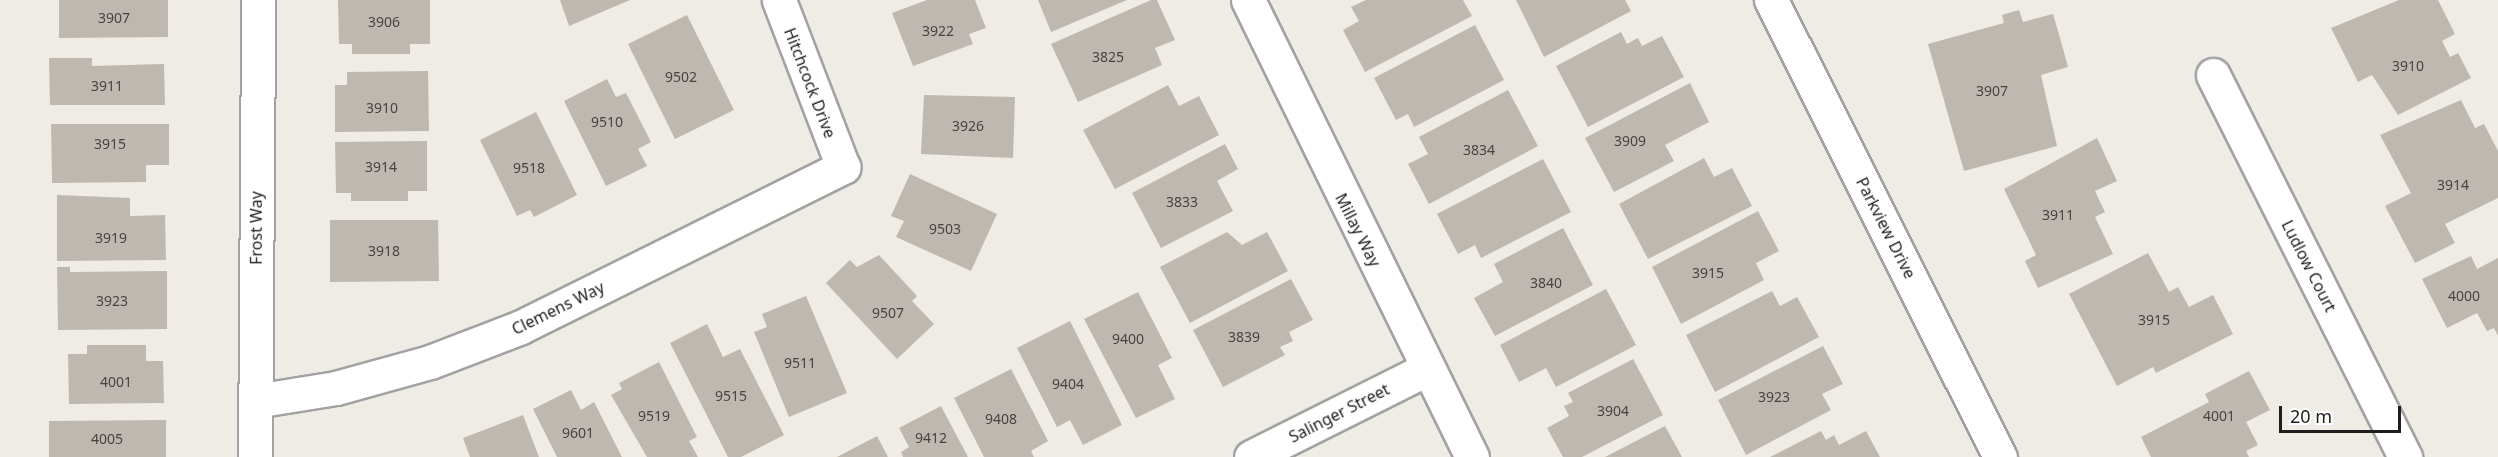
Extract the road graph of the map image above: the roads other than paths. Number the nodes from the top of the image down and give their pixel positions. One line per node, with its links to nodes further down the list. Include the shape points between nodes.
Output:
1 (258, 0): 8 (street, Frost Way)
2 (779, 0): 6 (street, Hitchcock Drive)
3 (1248, 0): 7 (street, Millay Way)
4 (1771, 0): 12 (street, Parkview Drive)
5 (2213, 75): 13 (street, Ludlow Court)
6 (843, 166): 8 (street, Clemens Way, via 521,327 430,362 336,388)
7 (1427, 369): 10 (street, Salinger Street); 11 (street, Millay Way)
8 (255, 401): 9 (street, Frost Way)
9 (255, 457)
10 (1251, 457)
11 (1472, 457)
12 (2000, 457)
13 (2405, 457)

